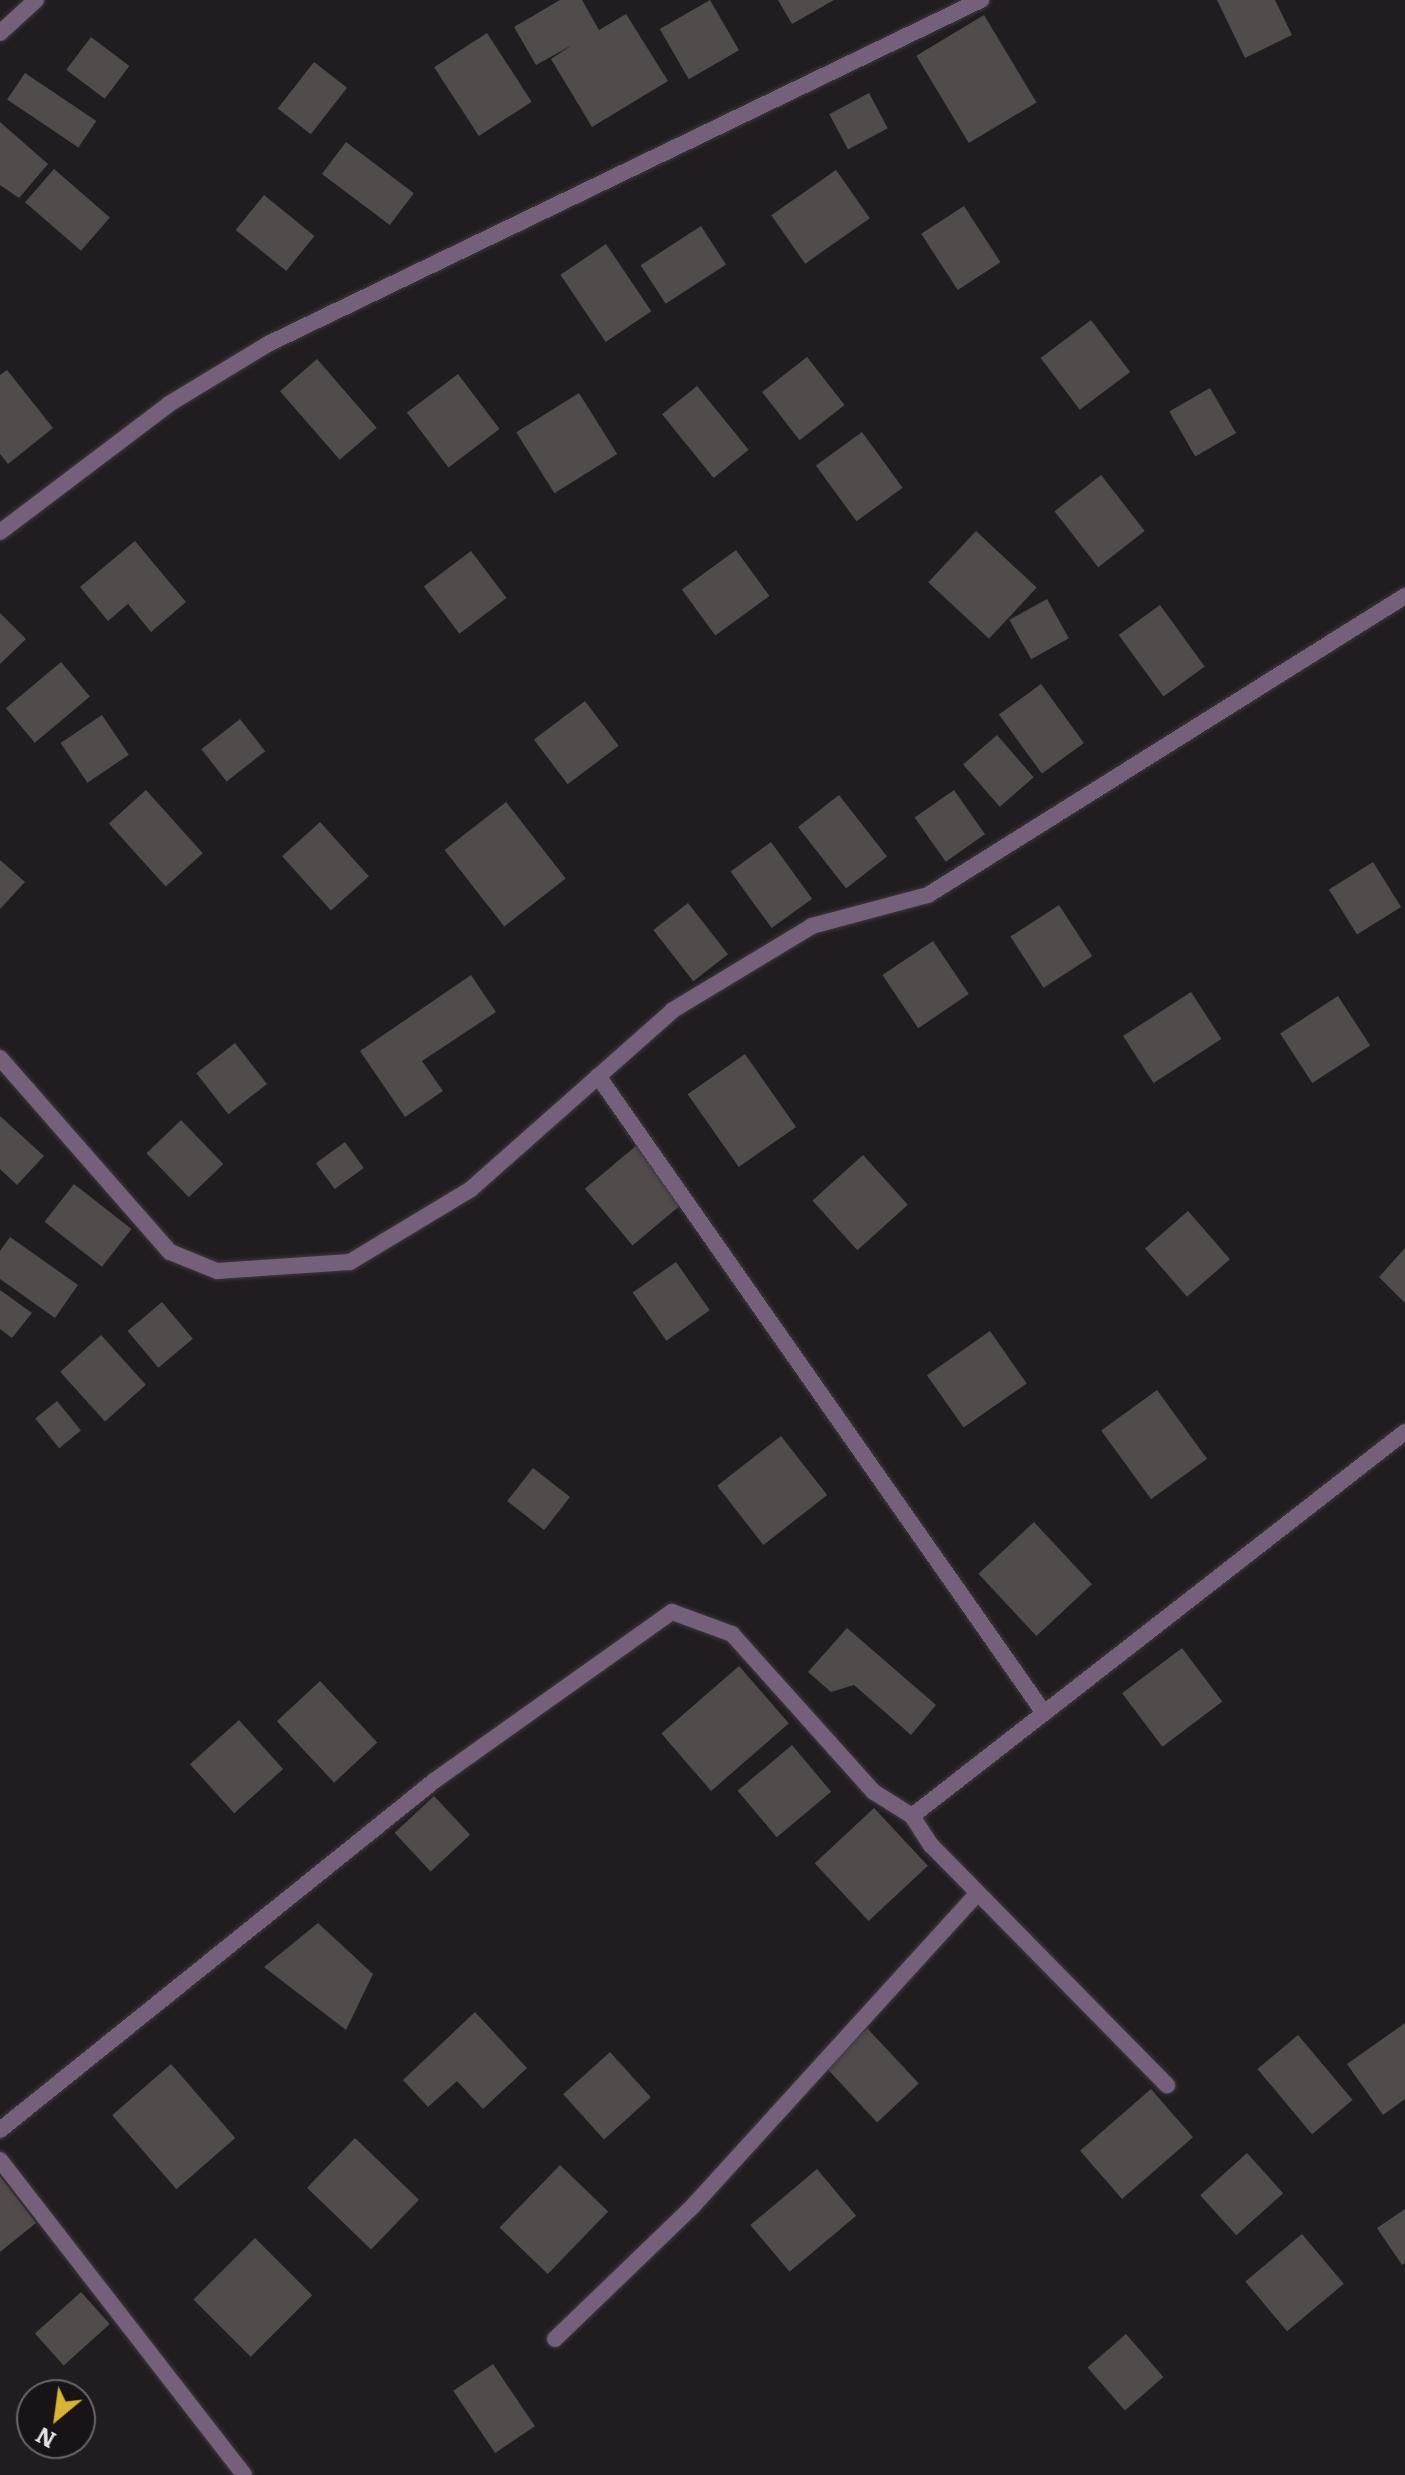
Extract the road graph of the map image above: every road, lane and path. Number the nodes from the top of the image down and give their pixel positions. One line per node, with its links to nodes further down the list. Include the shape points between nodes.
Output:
1 (36, 0): 3 (street)
2 (981, 0): 4 (street, via 268,344 169,404)
3 (0, 33)
4 (0, 532)
5 (1405, 596): 7 (street, via 928,895 812,926 673,1010)
6 (0, 1058): 7 (street, via 170,1252 217,1271 259,1273 350,1262 405,1235 471,1189)
7 (598, 1076): 9 (street)
8 (1405, 1432): 9 (street)
9 (1044, 1713): 10 (street)
10 (912, 1816): 11 (street); 13 (street, via 874,1792 732,1634 672,1612 434,1781)
11 (978, 1893): 12 (street); 15 (street, via 693,2206)
12 (1167, 2085)
13 (0, 2130)
14 (0, 2160): 16 (street)
15 (555, 2339)
16 (244, 2475)

